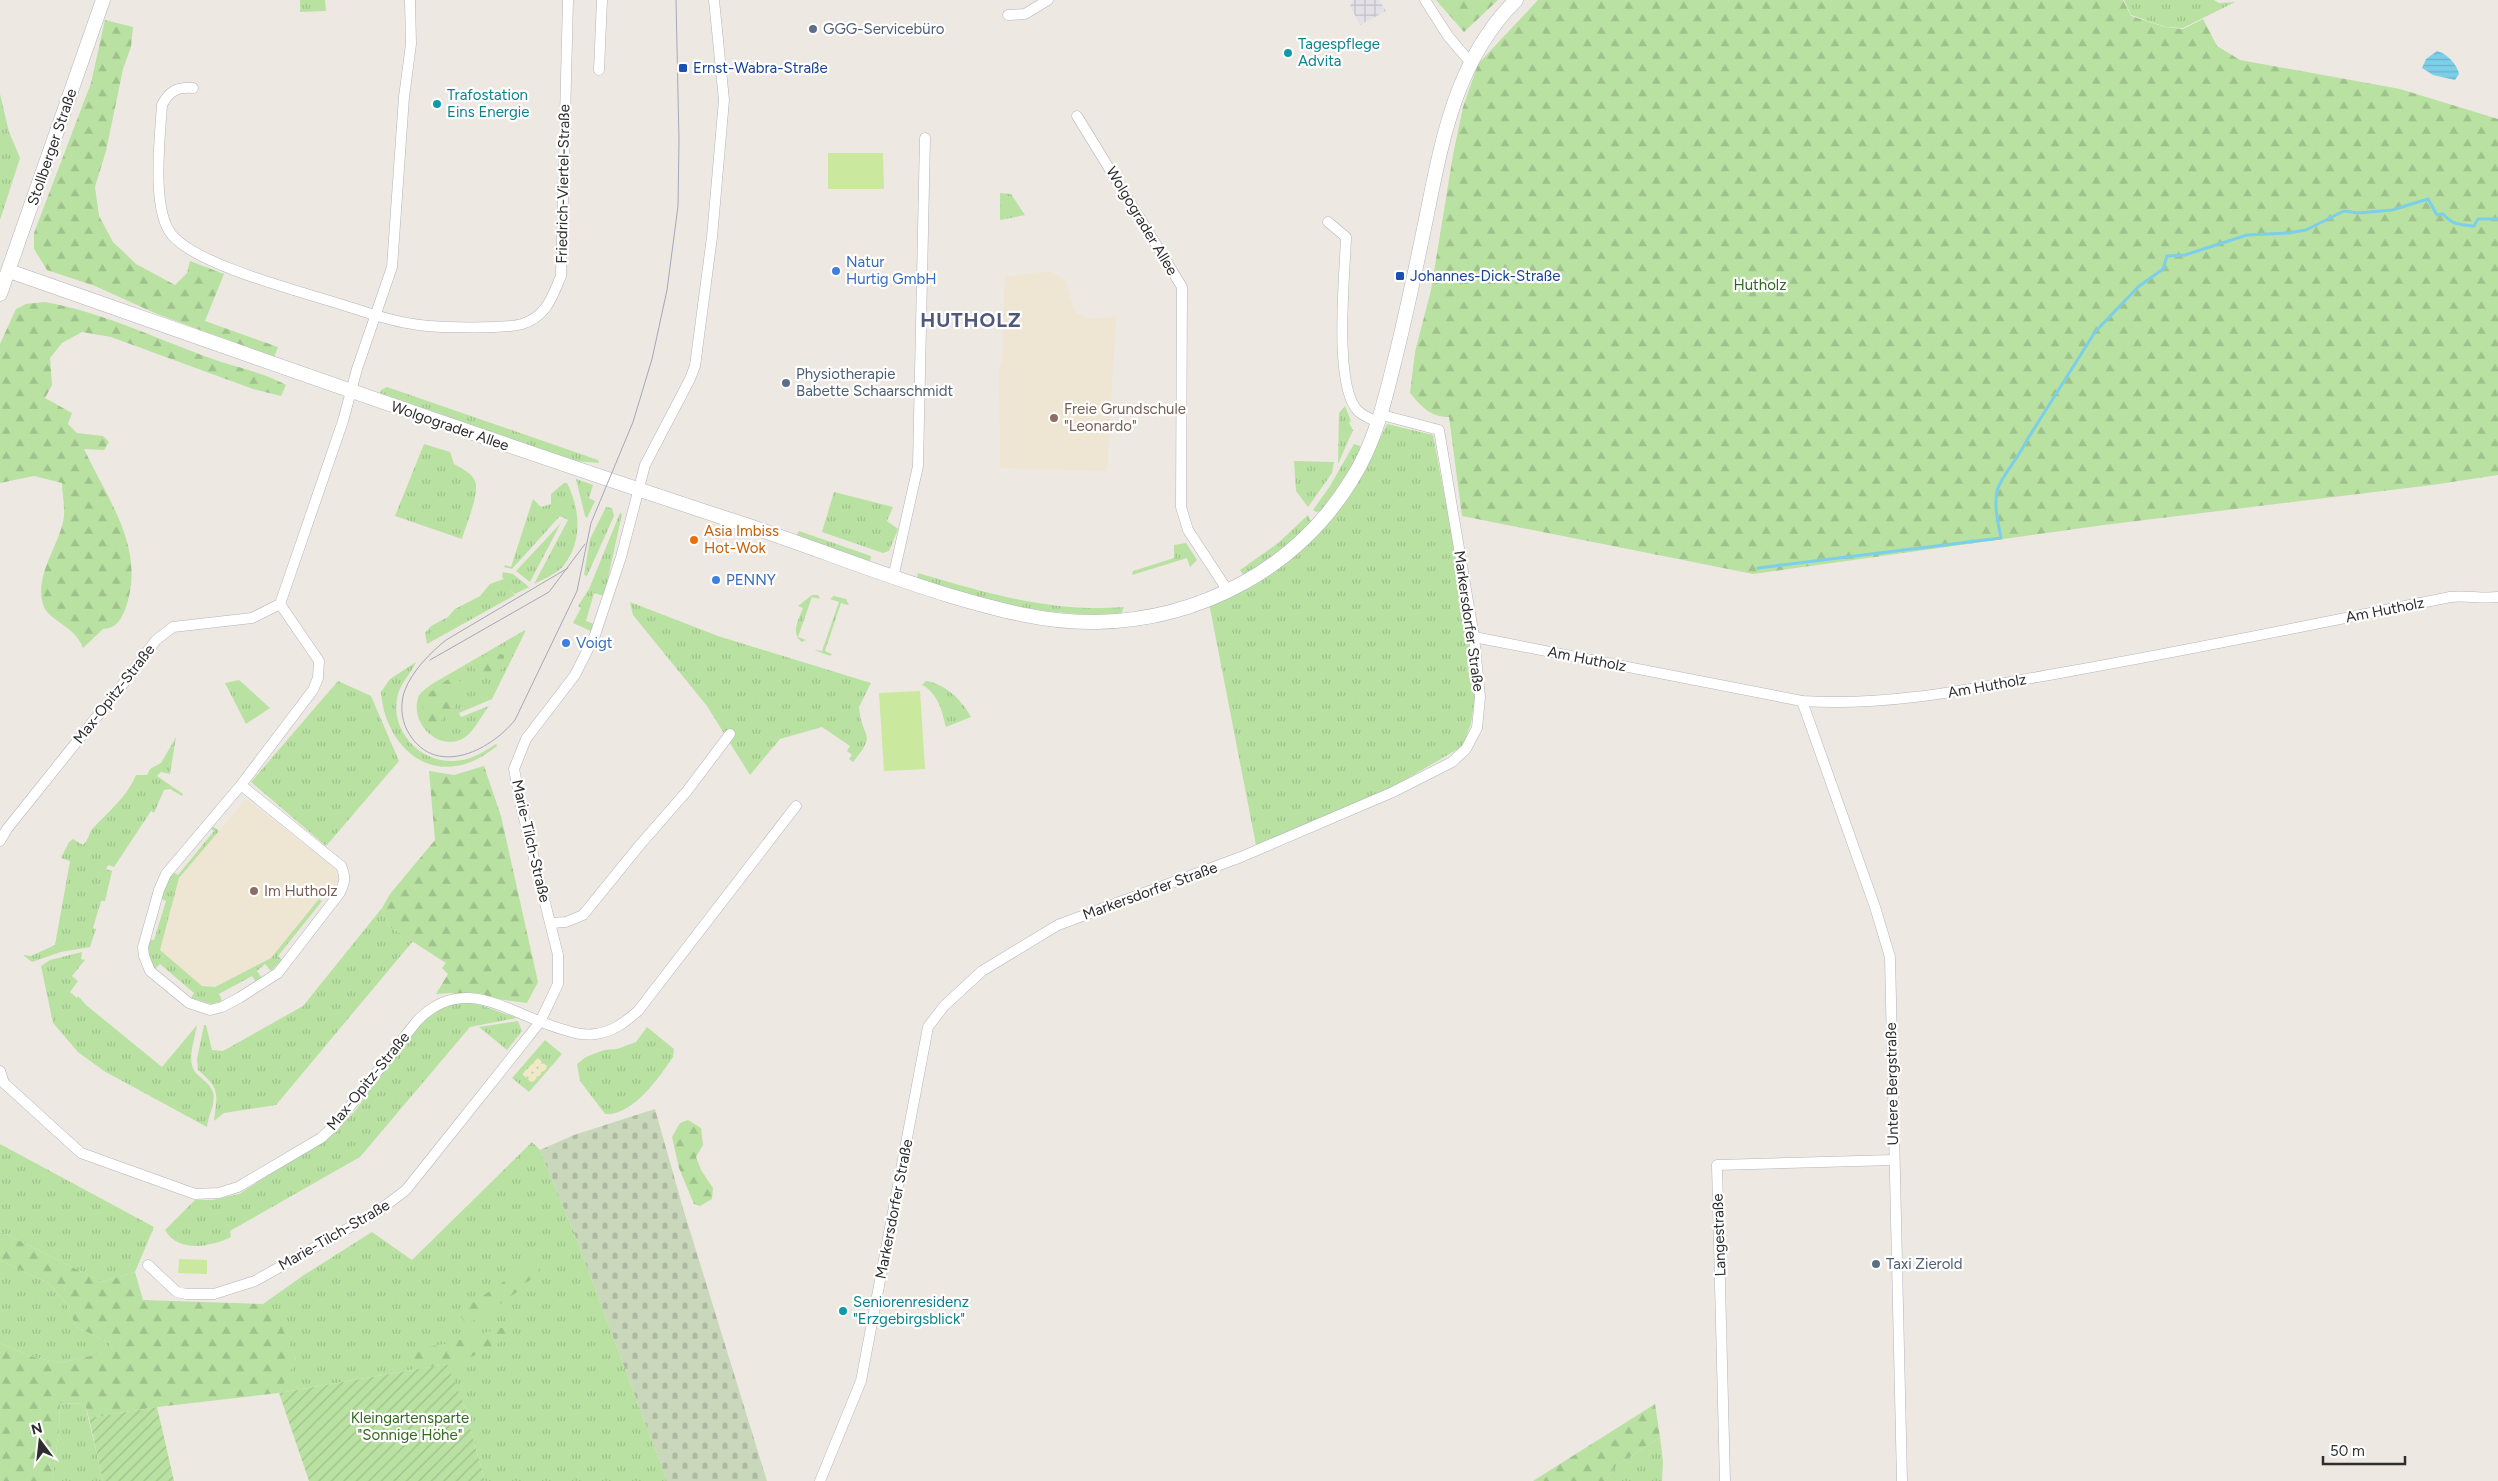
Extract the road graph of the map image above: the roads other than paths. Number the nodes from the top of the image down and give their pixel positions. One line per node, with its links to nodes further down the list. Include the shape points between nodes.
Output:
1 (103, 0): 16 (main road, Stollberger Straße)
2 (410, 0): 18 (street, via 411,44 404,96 392,267)
3 (568, 0): 18 (street, Friedrich-Viertel-Straße, via 561,276 547,309 524,324 508,327 414,325)
4 (602, 0): 11 (street)
5 (714, 0): 21 (street, via 724,100 712,237 695,366 645,465)
6 (1048, 0): 9 (street, via 1025,14)
7 (1425, 0): 10 (street, via 1448,36)
8 (1516, 0): 10 (main road, Wolgograder Allee, via 1486,34)
9 (1008, 16)
10 (1470, 62): 20 (main road, Wolgograder Allee, via 1445,128 1406,317)
11 (600, 70)
12 (193, 88): 18 (street, Friedrich-Viertel-Straße, via 172,91 162,105 161,206 171,234 193,251 232,268)
13 (1077, 116): 23 (street, Wolgograder Allee, via 1182,287 1181,507 1188,530)
14 (925, 138): 22 (street, via 918,466)
15 (1328, 222): 20 (street, via 1346,237 1343,345 1347,388 1358,410)
16 (9, 271): 17 (main road, Stollberger Straße); 19 (main road, Wolgograder Allee)
17 (0, 294)
18 (376, 316): 19 (street)
19 (350, 390): 21 (main road, Wolgograder Allee); 25 (street, via 343,421)
20 (1380, 419): 23 (main road, Wolgograder Allee, via 1353,478 1316,528 1276,564); 26 (street, Markersdorfer Straße, via 1439,430)
21 (639, 490): 22 (main road, Wolgograder Allee); 32 (street, Marie-Tilch-Straße, via 595,635 574,675 526,739 514,769)
22 (893, 578): 23 (main road, Wolgograder Allee, via 1011,613 1065,621 1099,622 1158,616 1202,603)
23 (1228, 591)
24 (2498, 597): 27 (street, Am Hutholz, via 2450,597 1972,690 1835,704)
25 (280, 604): 29 (street, via 319,661 318,678 313,690); 31 (street, Max-Opitz-Straße, via 252,618 173,627 156,640 6,829)
26 (1474, 637): 27 (street, Am Hutholz); 37 (street, Markersdorfer Straße, via 1480,698 1477,728 1472,741 1452,762 1393,792 1241,857 1058,926 982,971 944,1006 928,1027 860,1382)
27 (1802, 701): 35 (street, Untere Bergstraße, via 1890,957)
28 (730, 734): 32 (street, Marie-Tilch-Straße, via 687,792 584,915 566,922)
29 (241, 785): 29 (street, via 166,874 142,947 150,971 189,1003 210,1010 239,998 278,973 344,884 341,866)
30 (796, 806): 33 (street, via 638,1011 623,1024 593,1035)
31 (0, 841)
32 (551, 923): 33 (street, Marie-Tilch-Straße, via 558,955 558,984)
33 (540, 1022): 34 (street, Max-Opitz-Straße, via 485,1000 461,997 445,1000 428,1009 336,1124 321,1138 238,1187 219,1193 196,1194 81,1153 4,1083); 36 (street, Marie-Tilch-Straße, via 406,1190 377,1212 255,1281 214,1294 177,1292)
34 (0, 1071)
35 (1893, 1160): 38 (street, Langestraße, via 1717,1165); 39 (street, Untere Bergstraße)
36 (148, 1265)
37 (820, 1481)
38 (1725, 1481)
39 (1902, 1481)

